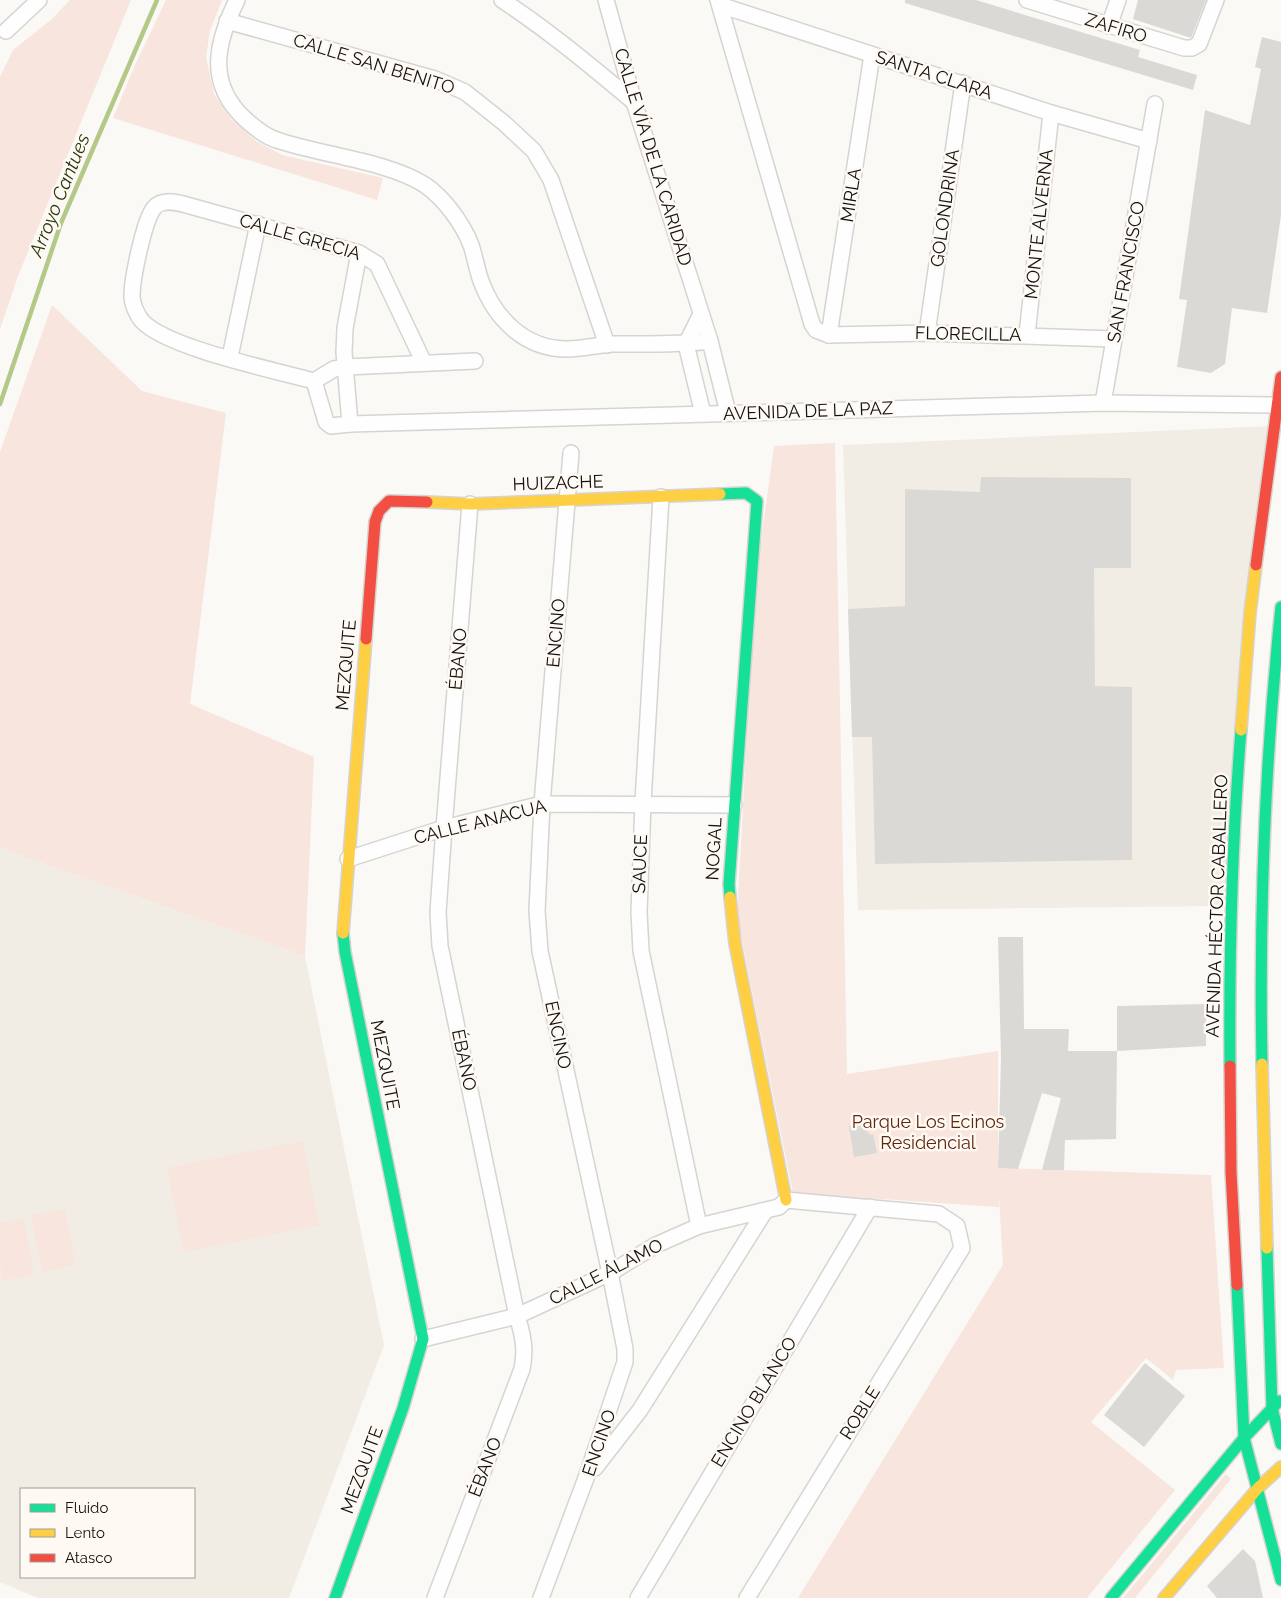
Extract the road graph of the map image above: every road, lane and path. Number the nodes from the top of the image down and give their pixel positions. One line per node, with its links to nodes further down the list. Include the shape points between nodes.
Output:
1 (237, 0): 9 (street)
2 (502, 0): 14 (street)
3 (606, 0): 14 (street, CALLE VÍA DE LA CARIDAD)
4 (1027, 0): 10 (street, ZAFIRO)
5 (1118, 0): 10 (street)
6 (1216, 0): 10 (street, ZAFIRO, via 1203,38 1192,48)
7 (32, 2): 11 (street)
8 (719, 3): 12 (street, SANTA CLARA); 22 (street, SANTA CLARA, via 812,324)
9 (227, 21): 26 (street, CALLE SAN BENITO, via 435,79 465,92 504,123 534,151 551,180); 26 (street, via 217,55 219,77 234,109 255,128 276,140 384,169 426,186 459,223 471,244 492,307 514,331 549,347 567,349)
10 (1109, 26)
11 (6, 31)
12 (872, 55): 13 (street, SANTA CLARA); 22 (street, MIRLA)
13 (963, 83): 16 (street, SANTA CLARA); 21 (street, GOLONDRINA)
14 (634, 102): 20 (street, CALLE VÍA DE LA CARIDAD)
15 (1155, 104): 17 (street, SAN FRANCISCO)
16 (1051, 113): 17 (street, SANTA CLARA); 23 (street, MONTE ALVERNA)
17 (1149, 141): 24 (street, SAN FRANCISCO)
18 (258, 224): 19 (street, CALLE GRECIA); 28 (street); 28 (street, CALLE GRECIA, via 172,202 162,203 155,207 148,222 138,259 132,298 142,321 178,343)
19 (358, 253): 30 (street, CALLE GRECIA, via 377,264); 31 (street, via 345,328)
20 (701, 314): 25 (street, CALLE VÍA DE LA CARIDAD); 27 (street)
21 (927, 333): 22 (street, FLORECILLA); 23 (street, FLORECILLA)
22 (825, 334)
23 (1027, 335): 24 (street, FLORECILLA)
24 (1114, 338): 34 (street, SAN FRANCISCO)
25 (710, 341): 27 (street); 36 (street, CALLE VÍA DE LA CARIDAD)
26 (607, 344): 27 (street)
27 (686, 344): 37 (street)
28 (230, 357): 33 (street, CALLE GRECIA)
29 (475, 361): 30 (street)
30 (424, 363): 31 (street)
31 (346, 367): 33 (street, via 334,369); 38 (street)
32 (1281, 377): 35 (main road, AVENIDA HÉCTOR CABALLERO)
33 (314, 381): 38 (street, via 326,422 331,426)
34 (1103, 404): 35 (street, AVENIDA DE LA PAZ); 36 (street, AVENIDA DE LA PAZ)
35 (1279, 405): 62 (main road, AVENIDA HÉCTOR CABALLERO, via 1250,613 1235,808 1231,1172)
36 (728, 413): 37 (street, AVENIDA DE LA PAZ)
37 (703, 414): 38 (street, AVENIDA DE LA PAZ)
38 (342, 425)
39 (571, 453): 42 (street, ENCINO)
40 (661, 497): 41 (main road, HUIZACHE, via 746,493); 42 (main road, HUIZACHE); 46 (street, SAUCE)
41 (754, 497): 48 (main road, NOGAL, via 758,507)
42 (567, 500): 43 (main road, HUIZACHE); 47 (street, ENCINO)
43 (470, 504): 44 (main road, HUIZACHE, via 395,500 383,505); 49 (street, ÉBANO)
44 (375, 522): 50 (main road, MEZQUITE)
45 (1281, 607): 58 (main road, via 1268,727 1261,839 1260,1033)
46 (642, 802): 47 (street, CALLE ANACUA); 48 (street, CALLE ANACUA); 54 (street, SAUCE, via 641,951)
47 (542, 804): 49 (street, CALLE ANACUA); 55 (street, ENCINO, via 537,911 540,951)
48 (734, 804): 51 (main road, NOGAL, via 729,884 735,944)
49 (444, 828): 50 (street, CALLE ANACUA); 56 (street, ÉBANO, via 438,912 440,946)
50 (348, 859): 57 (main road, MEZQUITE, via 343,930 345,952)
51 (786, 1200): 52 (street); 53 (street, CALLE ÁLAMO, via 779,1207)
52 (870, 1208): 71 (street, ENCINO BLANCO); 72 (street, ROBLE, via 938,1214 957,1226 962,1248)
53 (765, 1211): 54 (street, CALLE ÁLAMO); 65 (street, via 640,1410)
54 (699, 1226): 55 (street, CALLE ÁLAMO, via 656,1245)
55 (610, 1273): 56 (street, CALLE ÁLAMO); 65 (street, ENCINO, via 626,1362)
56 (517, 1316): 57 (street, CALLE ÁLAMO); 69 (street, ÉBANO, via 525,1339 522,1369)
57 (423, 1339): 68 (main road, MEZQUITE, via 403,1408)
58 (1269, 1342): 59 (main road); 61 (main road)
59 (1281, 1353)
60 (1281, 1399): 61 (main road)
61 (1272, 1408): 62 (main road); 63 (main road)
62 (1244, 1438): 66 (main road, AVENIDA HÉCTOR CABALLERO); 73 (main road)
63 (1281, 1444)
64 (1281, 1467): 66 (main road)
65 (586, 1478): 70 (street, ENCINO)
66 (1258, 1488): 67 (main road, AVENIDA HÉCTOR CABALLERO); 74 (main road)
67 (1281, 1580)
68 (338, 1597)
69 (435, 1598)
70 (541, 1598)
71 (638, 1598)
72 (747, 1598)
73 (1111, 1598)
74 (1164, 1598)

